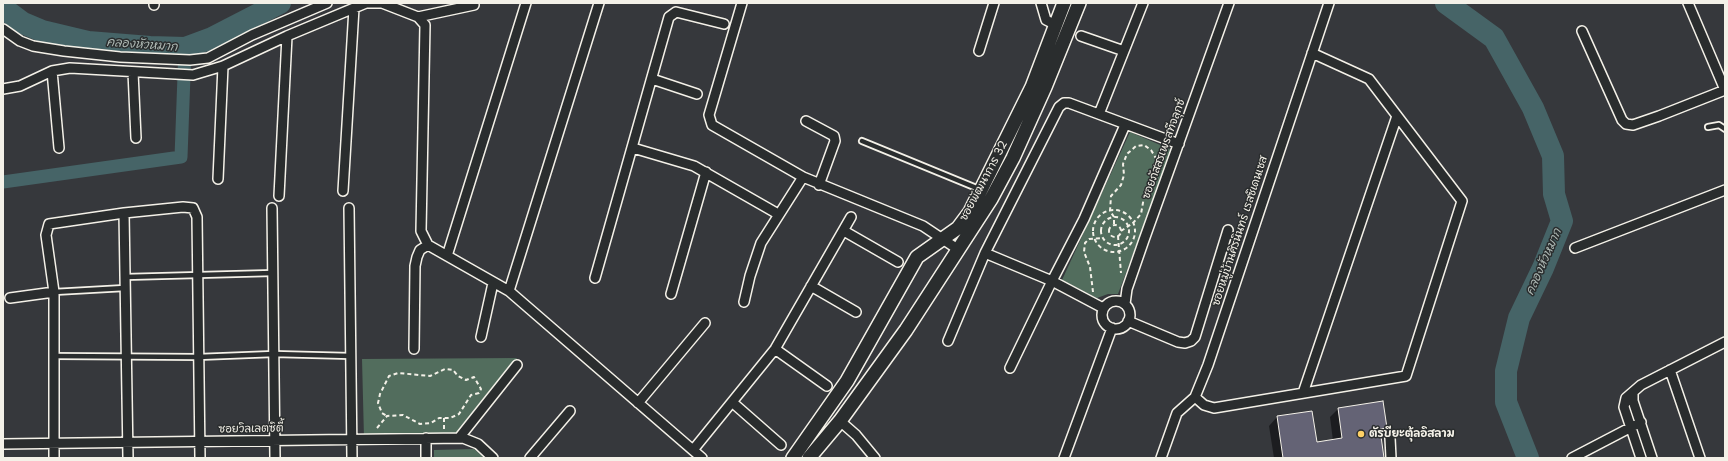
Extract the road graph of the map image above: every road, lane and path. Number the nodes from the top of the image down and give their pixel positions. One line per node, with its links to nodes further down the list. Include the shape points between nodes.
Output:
1 (327, 3): 18 (street, via 252,35 208,58 190,60 64,51 26,43 9,35)
2 (526, 3): 76 (street)
3 (599, 3): 87 (street)
4 (742, 3): 45 (street, via 710,121 712,125)
5 (994, 3): 22 (street)
6 (1041, 3): 17 (street, via 1046,20)
7 (1064, 3): 17 (street, ซอยพัฒนาการ 32)
8 (1079, 3): 73 (street, ซอยพัฒนาการ 32, via 1013,158)
9 (1143, 3): 23 (street)
10 (1229, 3): 40 (street, ซอยภัสสรเพรสทีจลุกซ์)
11 (1329, 3): 24 (street, ซอยหมู่บ้านศิรนินทร์ เรสซิเดนเซส)
12 (1688, 3): 30 (street)
13 (474, 5): 15 (street)
14 (354, 8): 15 (street, via 366,3 382,3); 20 (street); 51 (street)
15 (418, 17): 70 (street, via 425,25 421,231)
16 (724, 24): 28 (street, via 676,12 671,14)
17 (1056, 25): 49 (street, ซอยพัฒนาการ 32, via 1032,87)
18 (3, 29)
19 (1582, 31): 30 (street, via 1626,124 1633,125)
20 (288, 36): 25 (street); 52 (street)
21 (1081, 36): 23 (street)
22 (978, 51)
23 (1124, 51): 32 (street)
24 (1312, 53): 33 (street, via 1369,79); 115 (street, ซอยหมู่บ้านศิรนินทร์ เรสซิเดนเซส, via 1208,365)
25 (223, 66): 27 (street, via 193,75); 46 (street)
26 (52, 70): 27 (street, via 70,68); 29 (street, via 20,86); 41 (street)
27 (133, 72): 38 (street)
28 (652, 79): 31 (street); 42 (street)
29 (3, 89)
30 (1725, 90)
31 (698, 94)
32 (1099, 114): 35 (street); 75 (street, via 1070,103 1064,102 1059,107)
33 (1397, 116): 114 (street); 114 (street, via 1462,201 1406,376)
34 (806, 121): 47 (street, via 834,136 835,141)
35 (1125, 125): 40 (street); 82 (street, via 1084,219)
36 (1708, 127): 37 (lane, via 1719,125)
37 (1725, 128)
38 (136, 138)
39 (862, 141): 49 (lane)
40 (1179, 144): 86 (street, ซอยภัสสรเพรสทีจลุกซ์)
41 (59, 148)
42 (633, 148): 44 (street); 81 (street)
43 (1158, 171): 55 (path, via 1160,164 1144,145 1131,150 1123,164 1124,175 1121,185 1111,196)
44 (706, 172): 57 (street); 89 (street)
45 (803, 177): 47 (street); 57 (street)
46 (218, 179)
47 (819, 184): 69 (street, via 924,226)
48 (1152, 185): 60 (path, via 1144,197 1141,214)
49 (982, 190): 69 (street, ซอยพัฒนาการ 32, via 958,228)
50 (1725, 190): 72 (street)
51 (343, 191)
52 (279, 196)
53 (272, 208): 78 (street)
54 (349, 208): 107 (street)
55 (1110, 211): 59 (path); 60 (path, via 1127,214); 67 (path, via 1101,214 1097,220)
56 (124, 213): 79 (street, via 193,208 197,217); 80 (street); 88 (street, via 49,224 46,235)
57 (778, 214): 91 (street, via 761,243)
58 (851, 217): 64 (street)
59 (1114, 217): 61 (path); 62 (path, via 1123,220); 68 (path, via 1102,224)
60 (1133, 223): 62 (path); 74 (path, via 1133,239)
61 (1114, 224): 65 (path, via 1120,227); 66 (path, via 1108,232 1112,237)
62 (1128, 226): 65 (path); 71 (path, via 1128,237)
63 (1228, 230): 96 (street, via 1195,337 1191,341 1178,342)
64 (844, 231): 77 (street); 84 (street)
65 (1121, 231): 66 (path)
66 (1118, 236): 71 (path)
67 (1094, 238): 68 (path); 74 (path, via 1104,249 1111,252); 92 (path, via 1085,243 1084,252 1093,285)
68 (1102, 238): 71 (path, via 1109,244)
69 (943, 240): 73 (street); 144 (street, ซอยพัฒนาการ 32, via 917,257 847,381)
70 (428, 244): 76 (street); 102 (street, via 420,250 415,266)
71 (1119, 245): 74 (path)
72 (1575, 248)
73 (959, 250): 120 (street, ซอยพัฒนาการ 32, via 906,330)
74 (1119, 251): 86 (path, via 1121,276)
75 (985, 253): 82 (street); 100 (street)
76 (447, 256): 83 (street)
77 (898, 262)
78 (273, 273): 79 (lane); 104 (street)
79 (197, 275): 80 (lane); 108 (street)
80 (125, 277): 85 (street)
81 (595, 278)
82 (1052, 280): 92 (street); 110 (street)
83 (494, 282): 87 (street); 99 (street)
84 (811, 286): 95 (street); 103 (street)
85 (125, 288): 88 (lane); 106 (street)
86 (1127, 289): 93 (street, ซอยภัสสรเพรสทีจลุกซ์)
87 (509, 291): 117 (street)
88 (54, 292): 90 (street); 105 (street)
89 (671, 294)
90 (10, 298)
91 (744, 302)
92 (1092, 302): 94 (street)
93 (1125, 304): 94 (street, via 1113,301); 96 (street, ซอยภัสสรเพรสทีจลุกซ์, via 1130,312)
94 (1103, 308): 98 (street, via 1103,321)
95 (856, 312)
96 (1128, 321): 98 (street, via 1121,328)
97 (705, 323): 117 (street)
98 (1112, 328): 147 (street)
99 (481, 336)
100 (948, 341)
101 (1725, 342): 111 (street)
102 (414, 349)
103 (775, 349): 112 (street); 116 (street)
104 (274, 354): 107 (lane); 108 (lane); 128 (street)
105 (54, 356): 106 (lane); 131 (street)
106 (126, 356): 108 (lane); 130 (street)
107 (351, 356): 126 (street)
108 (198, 357): 129 (street)
109 (517, 365): 124 (street)
110 (1010, 368)
111 (1670, 370): 113 (street); 153 (street)
112 (827, 386)
113 (1633, 392): 121 (street, via 1633,400); 122 (street, via 1626,398 1624,407)
114 (1303, 393): 115 (street, via 1214,408 1204,405)
115 (1195, 397): 148 (street, ซอยหมู่บ้านศิรนินทร์ เรสซิเดนเซส, via 1177,413)
116 (732, 402): 133 (street); 134 (street)
117 (638, 403): 134 (street)
118 (570, 411): 142 (street)
119 (387, 416): 119 (path, via 382,413 378,403 380,394 390,376 398,373 430,376 445,369 453,370 466,380 474,377 481,389 479,393 471,395 459,414 450,418 439,418 430,423 420,424 403,415); 127 (path, via 375,431)
120 (840, 421): 145 (street, ซอยพัฒนาการ 32); 146 (street, via 856,435)
121 (1641, 422): 122 (street); 152 (street)
122 (1631, 427): 150 (street); 151 (street)
123 (426, 438): 124 (street, ซอยวิลเลตซิตี้); 127 (street, ซอยวิลเลตซิตี้); 140 (street)
124 (459, 438): 141 (street, ซอยวิลเลตซิตี้, via 471,440)
125 (1390, 438): 149 (street)
126 (352, 439): 127 (street, ซอยวิลเลตซิตี้); 128 (street, ซอยวิลเลตซิตี้); 139 (street)
127 (364, 439)
128 (275, 440): 129 (street, ซอยวิลเลตซิตี้); 138 (street)
129 (200, 441): 130 (street, ซอยวิลเลตซิตี้); 137 (street)
130 (128, 442): 131 (street, ซอยวิลเลตซิตี้); 136 (street)
131 (54, 443): 132 (street, ซอยวิลเลตซิตี้); 135 (street)
132 (3, 444)
133 (782, 445)
134 (693, 450): 143 (street)
135 (54, 458)
136 (128, 458)
137 (200, 458)
138 (275, 458)
139 (352, 458)
140 (426, 458)
141 (493, 458)
142 (530, 458)
143 (702, 458)
144 (793, 458)
145 (809, 458)
146 (875, 458)
147 (1064, 458)
148 (1161, 458)
149 (1391, 458)
150 (1572, 458)
151 (1642, 458)
152 (1652, 458)
153 (1700, 458)

